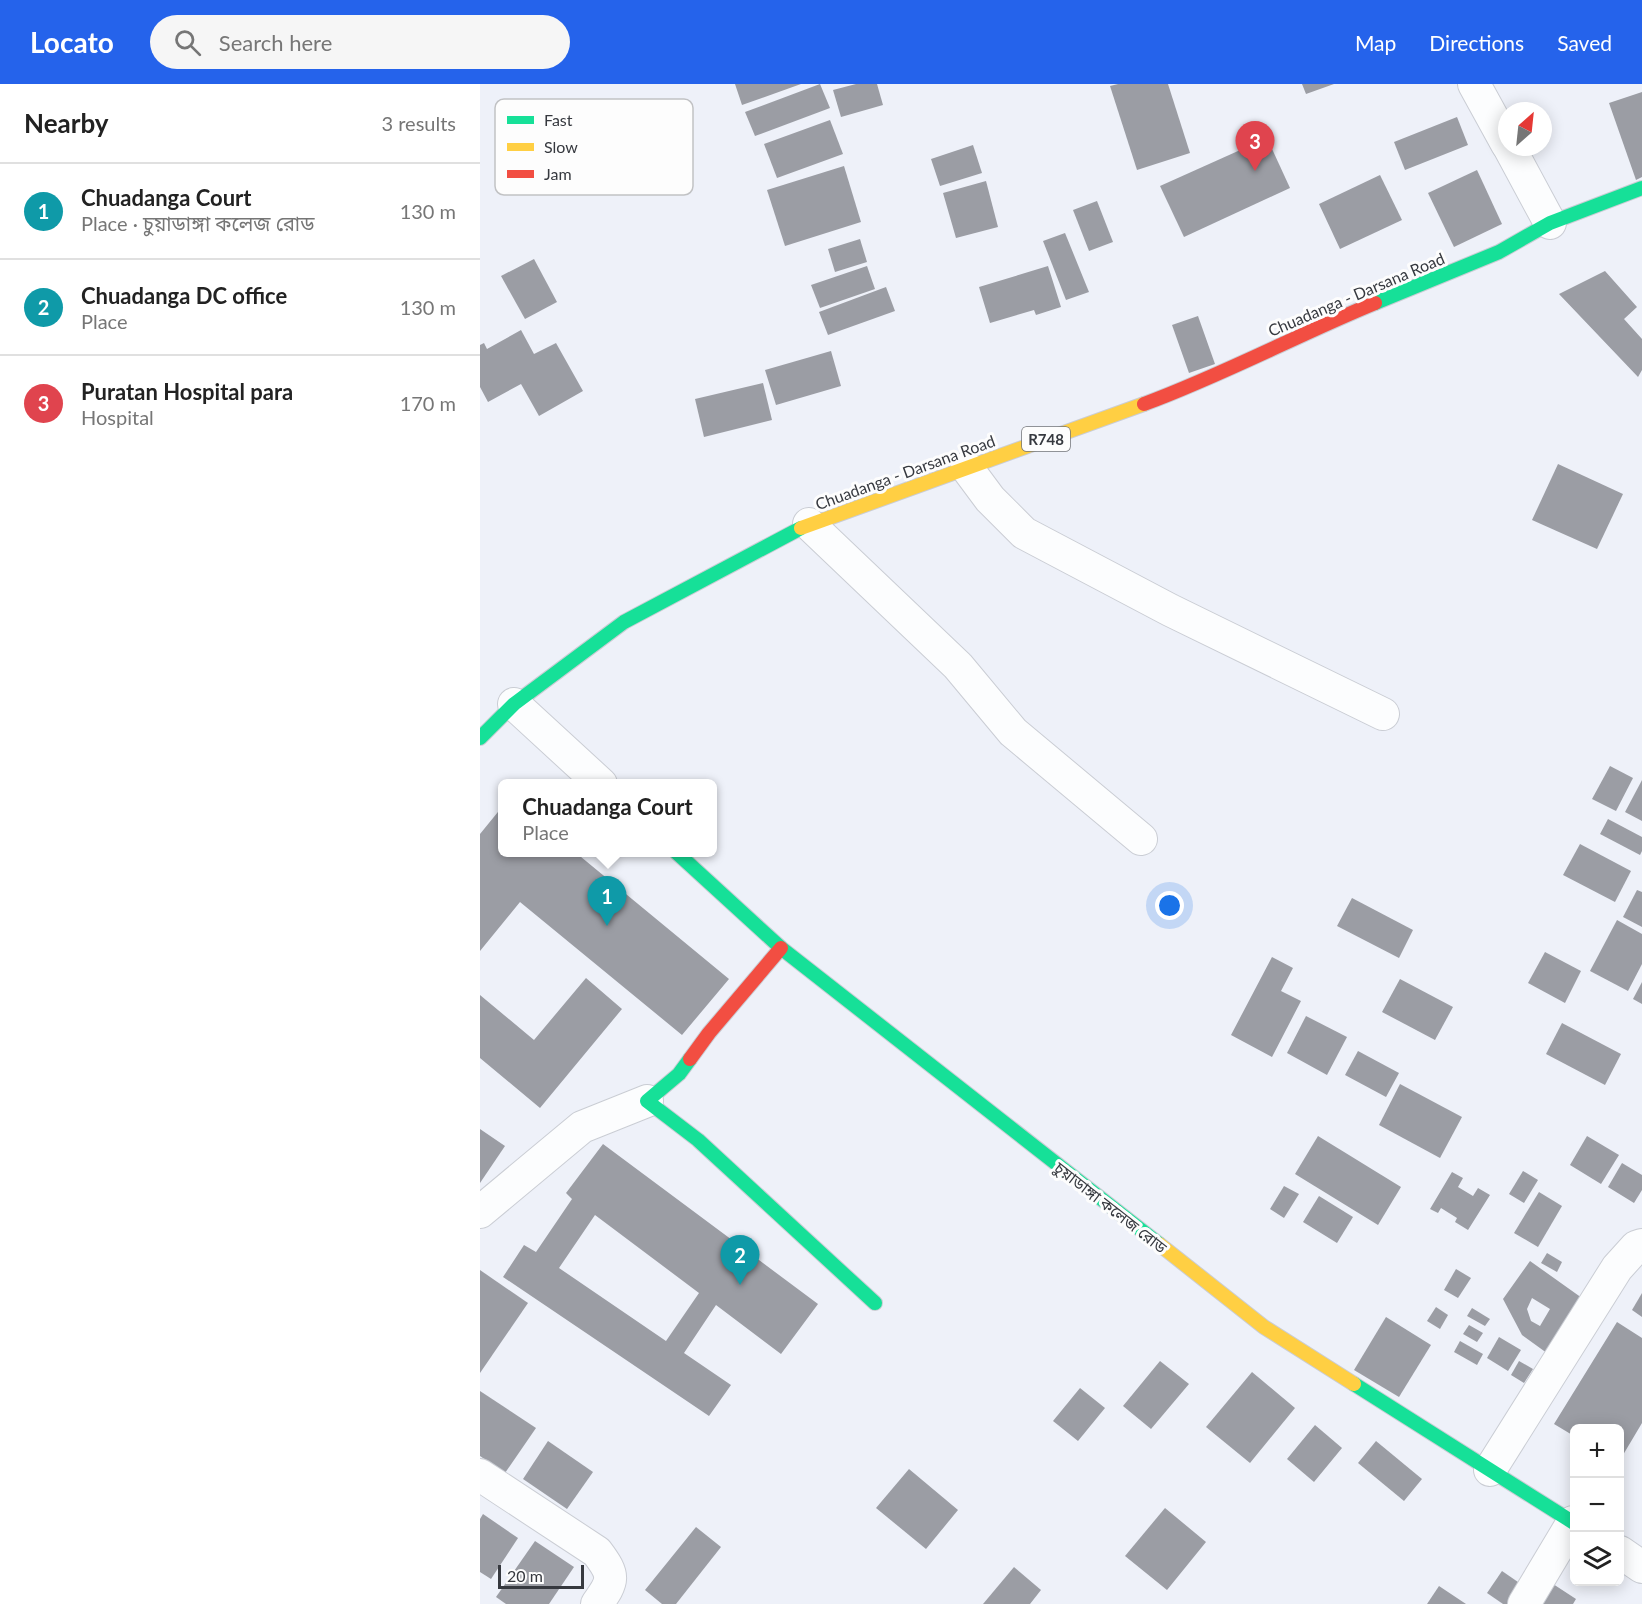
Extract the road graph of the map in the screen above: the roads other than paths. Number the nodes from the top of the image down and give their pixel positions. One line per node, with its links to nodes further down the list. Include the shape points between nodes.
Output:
1 (1474, 84): 2 (street)
2 (1498, 128)
3 (1513, 156): 5 (street)
4 (1642, 188): 5 (street, Chuadanga - Darsana Road / R748)
5 (1550, 224): 6 (street, Chuadanga - Darsana Road / R748, via 1499,252 1321,325 1177,392)
6 (967, 468): 7 (street, Chuadanga - Darsana Road / R748); 9 (street, via 990,499 1024,533 1170,610)
7 (809, 524): 8 (street, Chuadanga - Darsana Road / R748, via 624,622); 12 (street, via 958,666 1013,732)
8 (514, 704): 10 (street, Chuadanga - Darsana Road / R748); 11 (street)
9 (1383, 714)
10 (480, 738)
11 (597, 779)
12 (1141, 839)
13 (681, 857): 14 (street, চুয়াডাঙ্গা কলেজ রোড)
14 (781, 948): 15 (street, via 679,1074); 19 (street, চুয়াডাঙ্গা কলেজ রোড, via 1264,1327)
15 (647, 1101): 16 (street, via 582,1127); 18 (street, via 698,1140)
16 (480, 1212)
17 (1642, 1245): 19 (street, via 1617,1268)
18 (875, 1303)
19 (1490, 1470): 21 (street, চুয়াডাঙ্গা কলেজ রোড)
20 (480, 1475): 25 (street, via 597,1552 610,1570 610,1585)
21 (1570, 1520)
22 (1570, 1529): 26 (street)
23 (1624, 1555): 24 (street)
24 (1642, 1567)
25 (597, 1604)
26 (1524, 1604)

